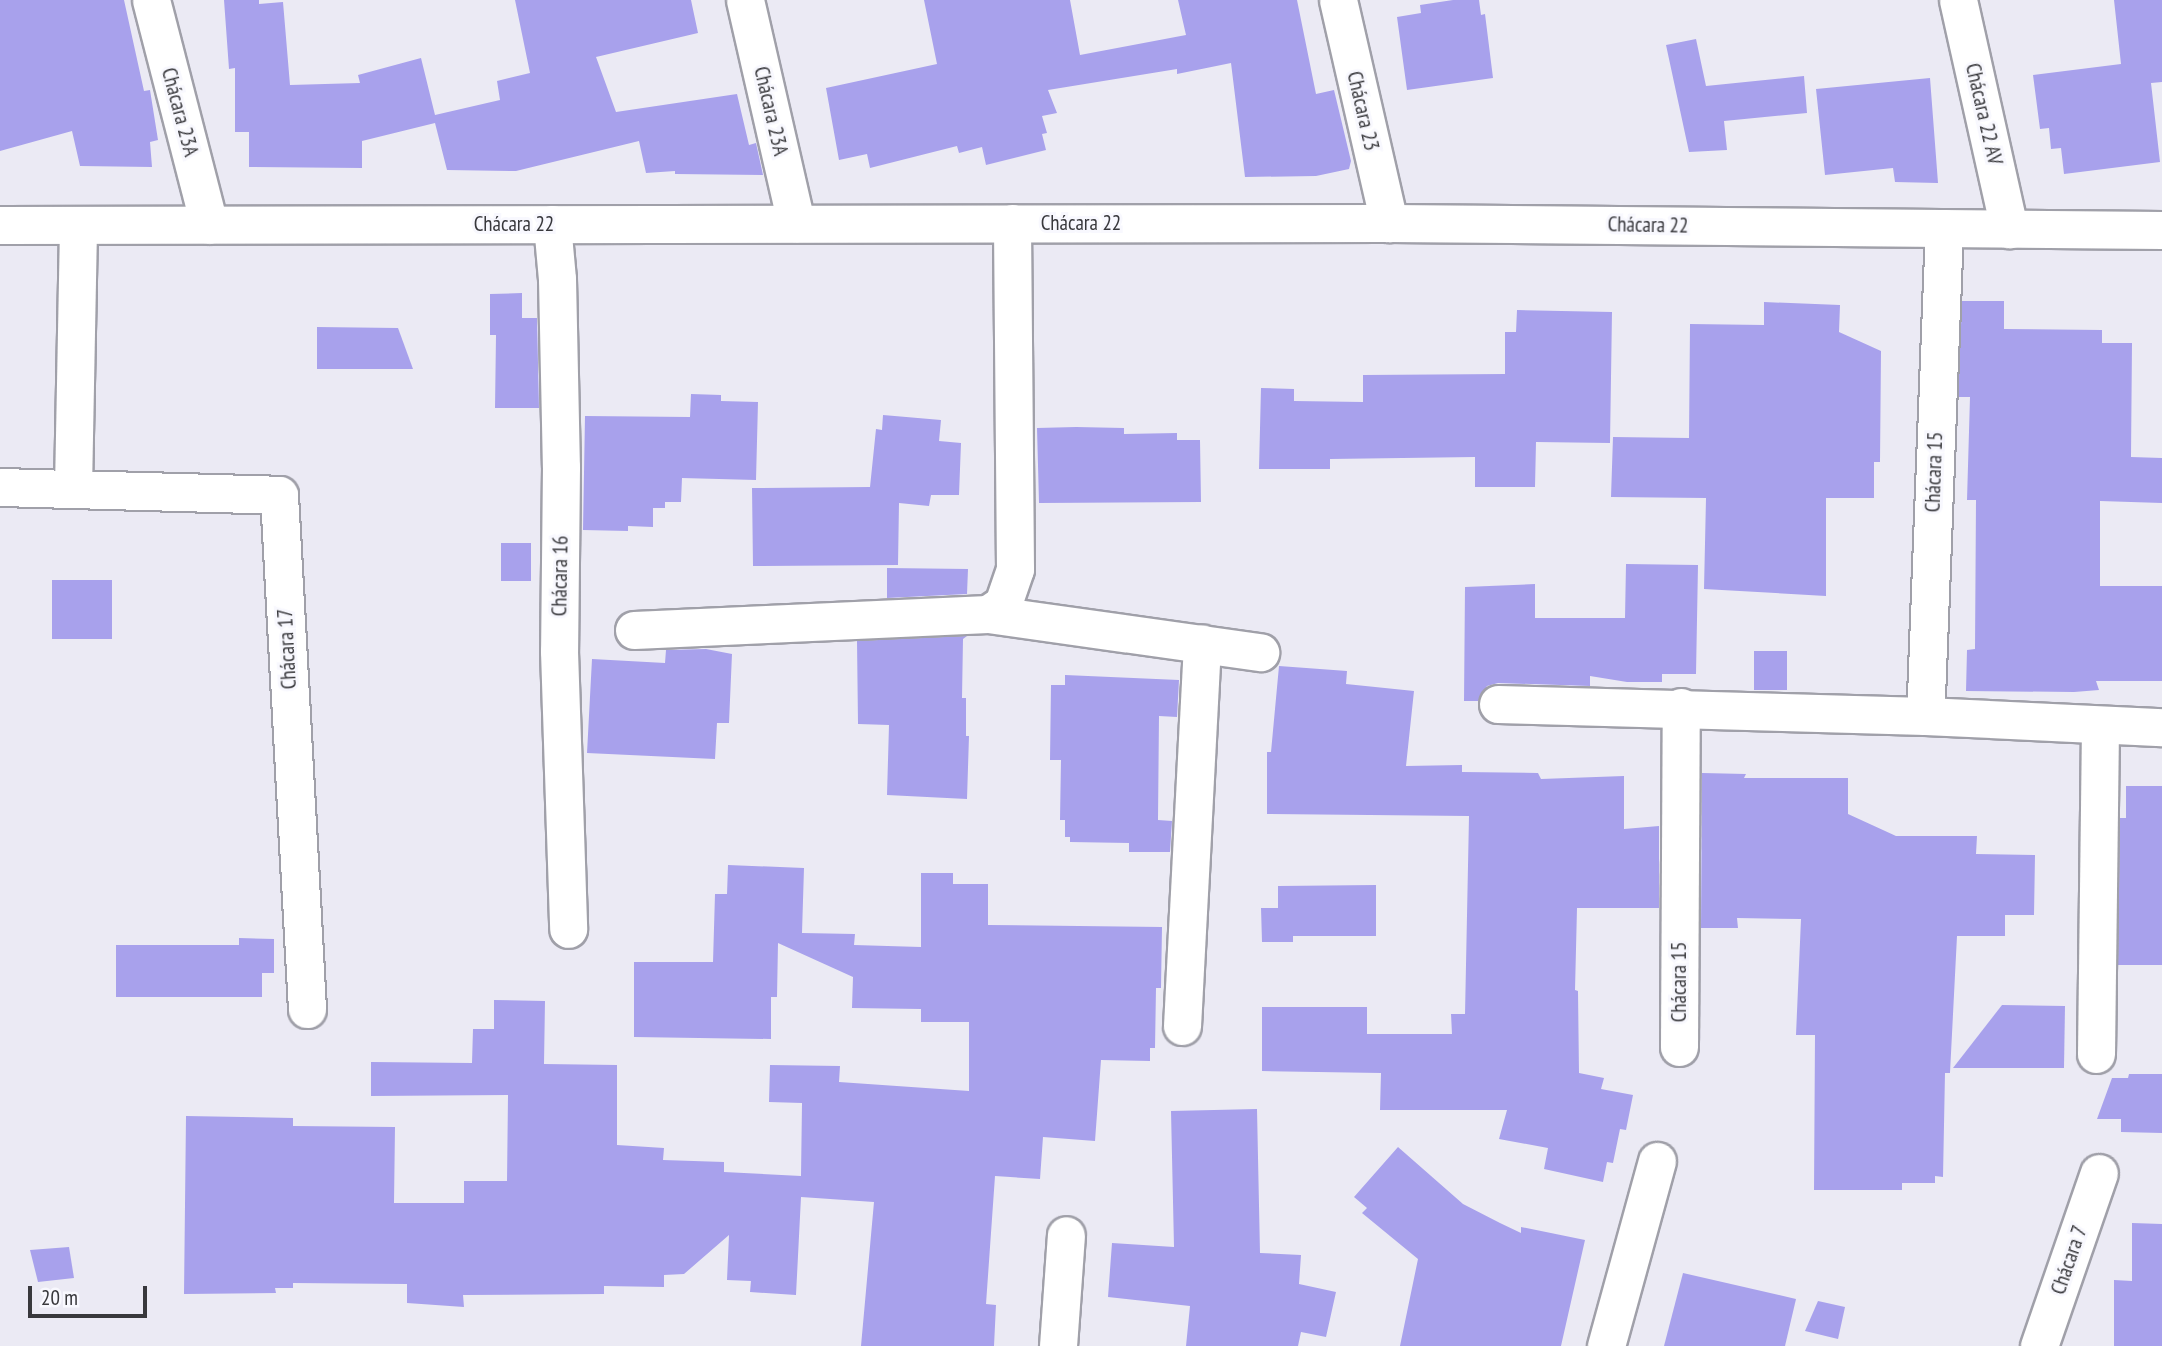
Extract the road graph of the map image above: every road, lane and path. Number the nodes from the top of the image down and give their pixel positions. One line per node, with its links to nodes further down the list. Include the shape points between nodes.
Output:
1 (151, 0): 11 (street, Chácara 23A)
2 (745, 0): 5 (street, Chácara 23A)
3 (1338, 0): 7 (street, Chácara 23)
4 (1958, 0): 13 (street, Chácara 22 AV)
5 (796, 223): 6 (street, Chácara 22); 8 (street, Chácara 22)
6 (1012, 223): 7 (street, Chácara 22); 17 (street, via 1015,569 1003,604)
7 (1389, 223): 12 (street, Chácara 22)
8 (552, 224): 11 (street, Chácara 22); 26 (street, Chácara 16, via 557,279 559,651)
9 (0, 225): 10 (street, Chácara 22)
10 (78, 225): 11 (street, Chácara 22); 16 (street)
11 (209, 225)
12 (1944, 228): 13 (street, Chácara 22); 23 (street, Chácara 15)
13 (2009, 229): 14 (street, Chácara 22)
14 (2162, 230)
15 (0, 488): 16 (street, Chácara 17)
16 (73, 488): 27 (street, Chácara 17, via 279,495)
17 (988, 614): 18 (street); 19 (street)
18 (634, 630)
19 (1202, 644): 20 (street); 28 (street)
20 (1260, 652)
21 (1498, 704): 22 (street)
22 (1681, 707): 23 (street); 29 (street, Chácara 15)
23 (1925, 716): 24 (street)
24 (2101, 726): 25 (street); 30 (street)
25 (2162, 727)
26 (568, 929)
27 (307, 1009)
28 (1182, 1026)
29 (1679, 1047)
30 (2096, 1054)
31 (1657, 1161): 35 (street)
32 (2099, 1173): 36 (street, Chácara 7)
33 (1066, 1235): 34 (street)
34 (1058, 1346)
35 (1606, 1346)
36 (2039, 1346)

